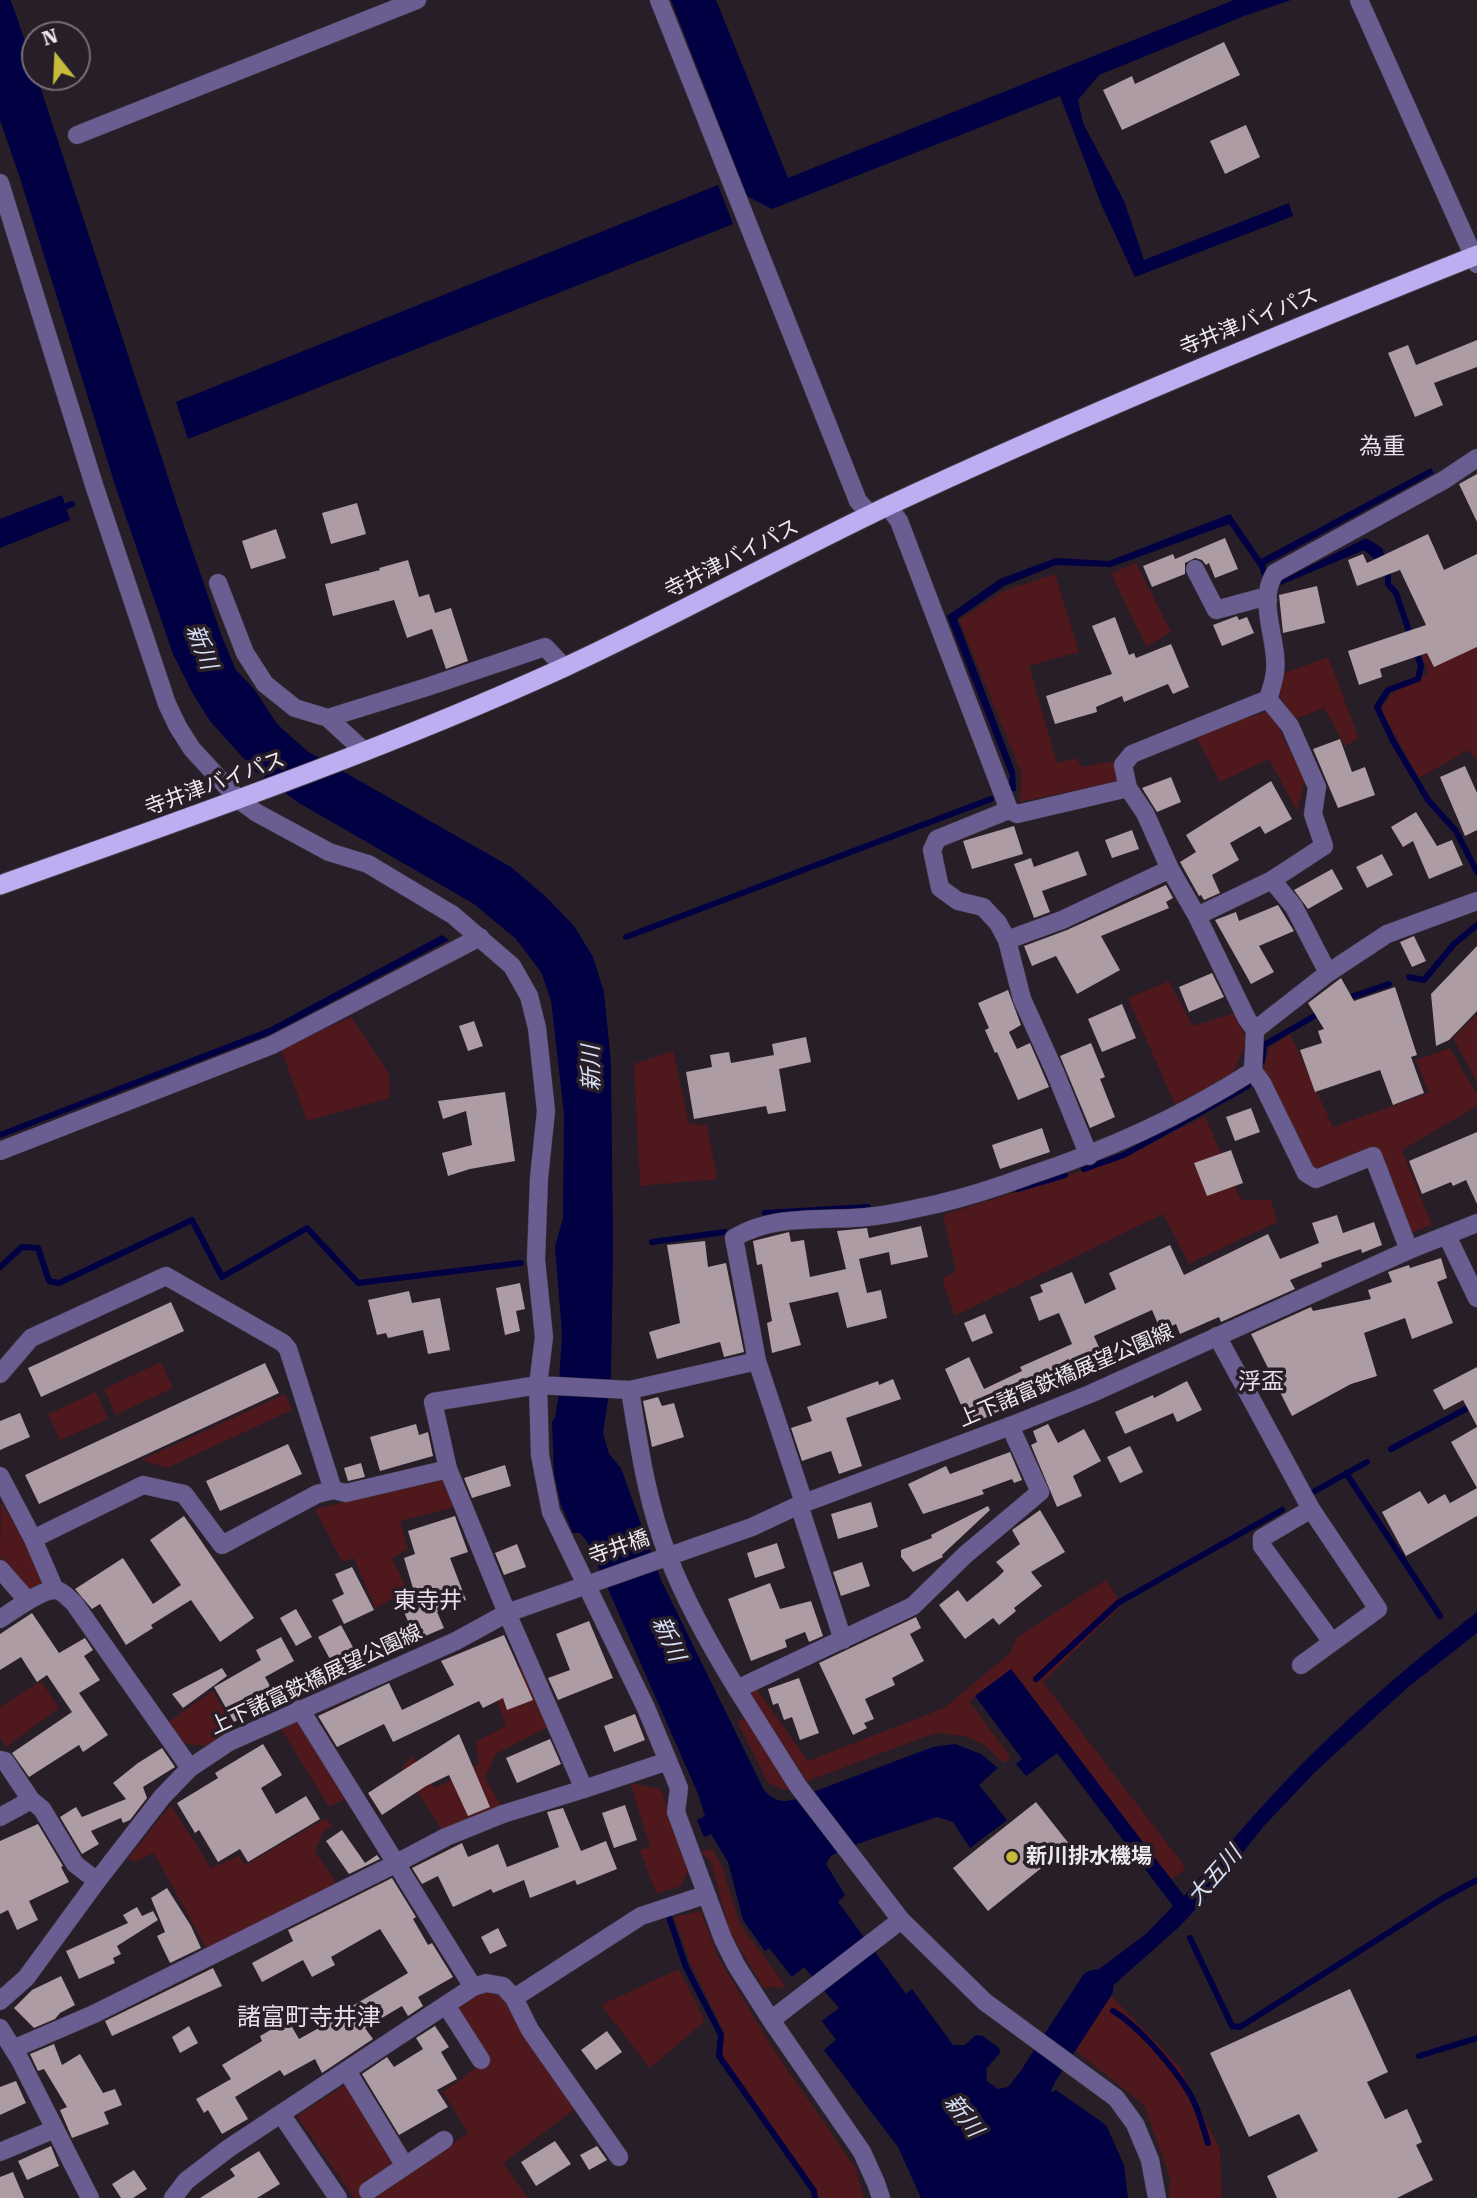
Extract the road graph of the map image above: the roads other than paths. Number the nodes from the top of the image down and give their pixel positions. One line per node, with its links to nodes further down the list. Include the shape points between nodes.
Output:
1 (417, 0): 4 (street)
2 (659, 0): 9 (street, via 858,501)
3 (1359, 0): 7 (street)
4 (77, 135)
5 (0, 183): 6 (street)
6 (6, 223): 18 (street, via 167,704 192,749)
7 (1476, 258): 9 (highway, 寺井津バイパス, via 1227,355)
8 (1477, 458): 12 (street)
9 (880, 510): 13 (highway, 寺井津バイパス); 19 (street, via 899,521)
10 (1195, 569): 12 (street, via 1216,610 1260,598)
11 (218, 583): 15 (street, via 245,653 265,684 295,708)
12 (1270, 585): 14 (street, via 1276,671)
13 (564, 667): 15 (street, via 545,647); 16 (highway, 寺井津バイパス)
14 (1268, 699): 17 (street, via 1132,754 1123,765); 21 (street, via 1290,726 1317,787 1313,814 1324,846)
15 (328, 718): 16 (street)
16 (365, 752): 18 (highway, 寺井津バイパス)
17 (1128, 789): 19 (street, via 1017,814); 20 (street, via 1145,813)
18 (239, 800): 22 (highway, 寺井津バイパス); 25 (street, via 328,852 368,864 453,915)
19 (1009, 810): 26 (street, via 937,839 932,850 940,888 958,901 983,907)
20 (1170, 869): 24 (street); 26 (street, via 1062,920)
21 (1272, 880): 24 (street); 27 (street, via 1294,907)
22 (0, 885)
23 (1477, 901): 27 (street, via 1387,934)
24 (1197, 916): 28 (street)
25 (480, 937): 30 (street, via 272,1045); 39 (street, via 512,966 529,996 537,1028 546,1111 536,1260 544,1337)
26 (1006, 940): 31 (street, via 1022,999)
27 (1328, 972): 28 (street)
28 (1255, 1030): 29 (street)
29 (1253, 1071): 31 (street, via 1209,1099); 34 (street, via 1307,1173 1316,1179 1373,1156)
30 (0, 1151)
31 (1089, 1156): 37 (street, via 938,1204 856,1218 804,1218 751,1228 734,1238)
32 (1477, 1223): 33 (street, 上下諸富鉄橋展望公園線)
33 (1447, 1236): 34 (street, 上下諸富鉄橋展望公園線); 35 (street)
34 (1409, 1250): 36 (street, 上下諸富鉄橋展望公園線)
35 (1477, 1298)
36 (1217, 1336): 41 (street, 上下諸富鉄橋展望公園線); 46 (street)
37 (757, 1361): 40 (street); 45 (street)
38 (0, 1374): 44 (street, via 31,1338 166,1276 288,1349)
39 (542, 1384): 40 (street); 42 (street, via 433,1402); 50 (street, via 540,1455 551,1512)
40 (625, 1390): 48 (street)
41 (1010, 1426): 45 (street, 上下諸富鉄橋展望公園線); 55 (street, via 1040,1492 913,1606)
42 (448, 1469): 44 (street, via 346,1493); 53 (street)
43 (0, 1476): 47 (street)
44 (333, 1490): 47 (street, via 317,1494 222,1545 184,1494 143,1485)
45 (801, 1504): 48 (street, 上下諸富鉄橋展望公園線, via 752,1527); 55 (street)
46 (1311, 1509): 56 (street, via 1378,1609); 56 (street, via 1262,1538 1262,1546)
47 (33, 1539): 51 (street)
48 (668, 1556): 50 (street, 寺井橋); 58 (street, via 708,1643)
49 (0, 1569): 52 (street)
50 (585, 1584): 53 (street, 上下諸富鉄橋展望公園線); 61 (street)
51 (55, 1590): 52 (street); 62 (street, via 74,1603)
52 (28, 1601): 54 (street)
53 (507, 1613): 59 (street, 上下諸富鉄橋展望公園線, via 456,1641); 63 (street)
54 (0, 1619)
55 (843, 1640): 58 (street)
56 (1332, 1643): 57 (street)
57 (1301, 1665)
58 (737, 1689): 69 (street, via 798,1786)
59 (300, 1709): 62 (street, 上下諸富鉄橋展望公園線, via 229,1742); 66 (street)
60 (0, 1760): 64 (street)
61 (668, 1761): 63 (street); 68 (street, via 679,1788 676,1812)
62 (190, 1768): 67 (street, 上下諸富鉄橋展望公園線)
63 (584, 1789): 66 (street, via 503,1814)
64 (31, 1800): 65 (street); 67 (street, via 43,1809 75,1864)
65 (0, 1816)
66 (395, 1864): 70 (street); 76 (street, via 94,2014)
67 (97, 1881): 72 (street, 上下諸富鉄橋展望公園線, via 26,1978)
68 (705, 1895): 71 (street, via 640,1916); 74 (street, via 736,1965)
69 (901, 1920): 74 (street); 90 (street, via 985,2002 1116,2098 1135,2124 1150,2160)
70 (473, 1987): 71 (street, via 486,1983 503,1986); 73 (street)
71 (514, 1998): 83 (street, via 530,2030)
72 (0, 2001)
73 (446, 2005): 77 (street); 78 (street)
74 (771, 2021): 89 (street, via 862,2152)
75 (0, 2028): 76 (street)
76 (13, 2049): 80 (street)
77 (481, 2060)
78 (347, 2071): 79 (street); 84 (street)
79 (281, 2114): 87 (street, via 186,2181); 88 (street)
80 (55, 2129): 82 (street); 86 (street)
81 (444, 2140): 84 (street)
82 (0, 2152)
83 (619, 2157)
84 (405, 2166): 85 (street)
85 (368, 2191)
86 (90, 2198)
87 (173, 2198)
88 (338, 2198)
89 (881, 2198)
90 (1157, 2198)

